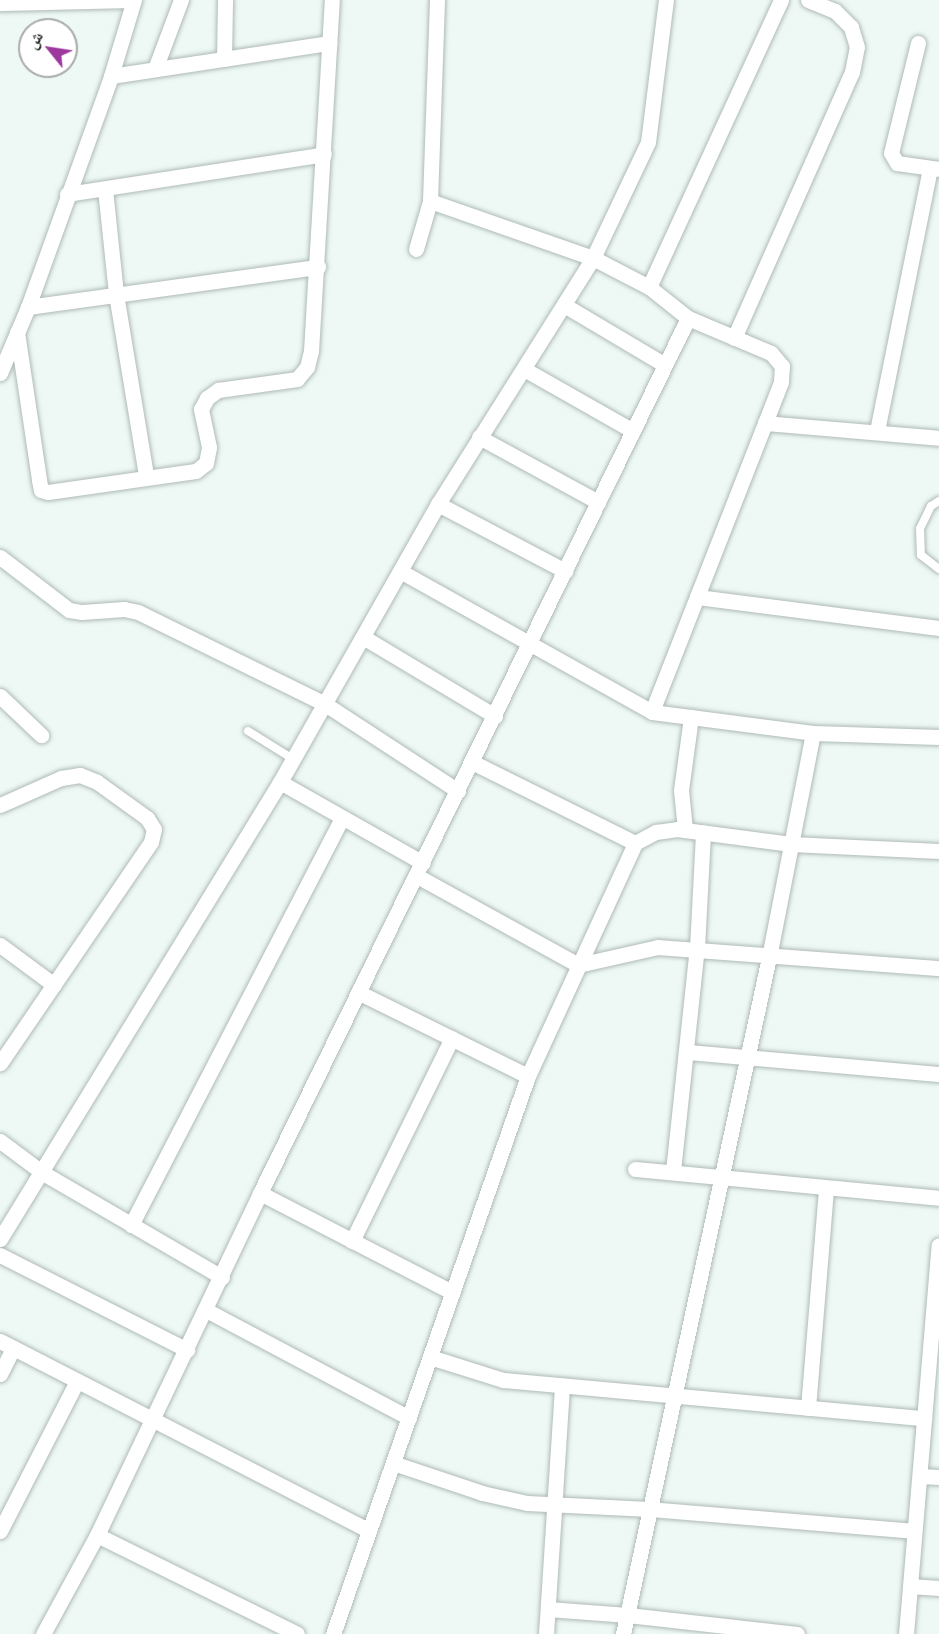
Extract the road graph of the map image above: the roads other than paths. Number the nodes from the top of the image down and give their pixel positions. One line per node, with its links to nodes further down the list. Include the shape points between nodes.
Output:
1 (134, 0): 9 (street); 14 (street)
2 (181, 0): 13 (street)
3 (225, 0): 12 (street)
4 (332, 0): 10 (street)
5 (437, 0): 19 (street)
6 (666, 0): 21 (street, via 648,142)
7 (781, 0): 23 (street)
8 (808, 0): 29 (street, via 835,11 851,27 856,47 852,72)
9 (0, 3)
10 (330, 43): 12 (street); 15 (street)
11 (918, 43): 16 (street, via 891,153 897,162)
12 (224, 59): 13 (street)
13 (156, 69): 14 (street)
14 (111, 76): 18 (street)
15 (324, 154): 17 (street); 22 (street)
16 (935, 169): 36 (street)
17 (105, 189): 18 (street); 24 (street)
18 (66, 194): 26 (street)
19 (430, 201): 20 (street); 21 (street)
20 (416, 249)
21 (593, 258): 23 (street); 25 (street)
22 (318, 267): 24 (street); 39 (street, via 307,368 297,379 218,390 201,409 209,447 206,463 196,471)
23 (650, 287): 27 (street)
24 (116, 294): 26 (street); 39 (street)
25 (564, 305): 31 (street); 32 (street)
26 (28, 307): 28 (street)
27 (688, 318): 29 (street); 31 (street)
28 (17, 332): 30 (street); 39 (street, via 41,490)
29 (734, 338): 34 (street, via 771,353 782,366 781,382)
30 (4, 353): 33 (street)
31 (665, 365): 35 (street)
32 (524, 369): 35 (street); 37 (street)
33 (0, 373)
34 (765, 423): 36 (street); 47 (street)
35 (633, 431): 41 (street)
36 (877, 431): 38 (street)
37 (479, 437): 41 (street); 42 (street)
38 (939, 438)
39 (146, 476)
40 (939, 501): 44 (lane, via 920,529 921,555)
41 (598, 502): 46 (street)
42 (438, 504): 45 (street); 46 (street)
43 (0, 557): 52 (street, via 69,610 138,612)
44 (939, 569)
45 (400, 571): 49 (street); 50 (street)
46 (565, 571): 50 (street)
47 (697, 597): 48 (street); 53 (street)
48 (939, 628)
49 (363, 637): 52 (street); 54 (street)
50 (530, 642): 53 (street); 54 (street)
51 (0, 696): 58 (street)
52 (325, 704): 60 (street); 63 (street)
53 (652, 712): 55 (street)
54 (495, 716): 61 (street)
55 (691, 717): 57 (street); 66 (street, via 681,790)
56 (248, 731): 60 (lane)
57 (813, 733): 59 (street); 69 (street)
58 (41, 735)
59 (939, 737)
60 (293, 759): 62 (street)
61 (472, 762): 63 (street); 68 (street)
62 (280, 782): 65 (street); 88 (street)
63 (458, 791): 71 (street)
64 (4, 798): 77 (street, via 80,775 97,782 130,806 154,829 151,842)
65 (342, 818): 71 (street); 93 (street)
66 (685, 830): 67 (street); 68 (street, via 656,832)
67 (703, 832): 69 (street); 73 (street)
68 (635, 843): 75 (street)
69 (791, 844): 70 (street); 74 (street)
70 (939, 851)
71 (420, 869): 75 (street); 78 (street)
72 (0, 945): 77 (street)
73 (697, 948): 74 (street); 75 (street, via 658,947); 80 (street)
74 (769, 957): 76 (street); 81 (street)
75 (578, 965): 84 (street)
76 (939, 968)
77 (54, 985): 82 (street)
78 (360, 993): 79 (street); 91 (street)
79 (452, 1038): 84 (street); 95 (street)
80 (687, 1052): 81 (street); 87 (street)
81 (746, 1056): 83 (street); 89 (street)
82 (0, 1063)
83 (939, 1074)
84 (528, 1076): 99 (street)
85 (0, 1142): 88 (street)
86 (635, 1169): 87 (street)
87 (673, 1171): 89 (street)
88 (43, 1173): 93 (street); 94 (street)
89 (722, 1178): 90 (street); 108 (street)
90 (826, 1189): 92 (street); 109 (street)
91 (260, 1193): 95 (street); 98 (street)
92 (939, 1198)
93 (131, 1225): 98 (street)
94 (0, 1239)
95 (352, 1241): 99 (street)
96 (0, 1255): 102 (street)
97 (939, 1255): 104 (street)
98 (222, 1277): 100 (street)
99 (452, 1292): 103 (street)
100 (206, 1310): 102 (street); 110 (street)
101 (7, 1344): 105 (street); 106 (street)
102 (187, 1350): 112 (street)
103 (430, 1357): 107 (street, via 503,1380); 110 (street)
104 (934, 1369): 111 (street)
105 (0, 1374)
106 (77, 1381): 112 (street); 118 (street)
107 (562, 1386): 108 (street); 116 (street)
108 (673, 1397): 109 (street); 117 (street)
109 (808, 1408): 111 (street)
110 (409, 1418): 113 (street)
111 (924, 1418): 114 (street)
112 (153, 1419): 119 (street); 121 (street)
113 (393, 1463): 116 (street, via 482,1493 527,1503); 119 (street)
114 (920, 1476): 115 (street); 120 (street)
115 (939, 1477)
116 (555, 1503): 117 (street); 124 (street)
117 (649, 1509): 120 (street); 125 (street)
118 (0, 1531)
119 (369, 1531): 128 (street)
120 (915, 1531): 122 (street)
121 (97, 1535): 126 (street); 127 (street)
122 (910, 1586): 123 (street); 132 (street)
123 (939, 1588)
124 (548, 1609): 125 (street); 129 (street)
125 (628, 1615): 130 (street); 131 (street)
126 (43, 1634)
127 (297, 1634)
128 (333, 1634)
129 (546, 1634)
130 (623, 1634)
131 (796, 1634)
132 (906, 1634)

